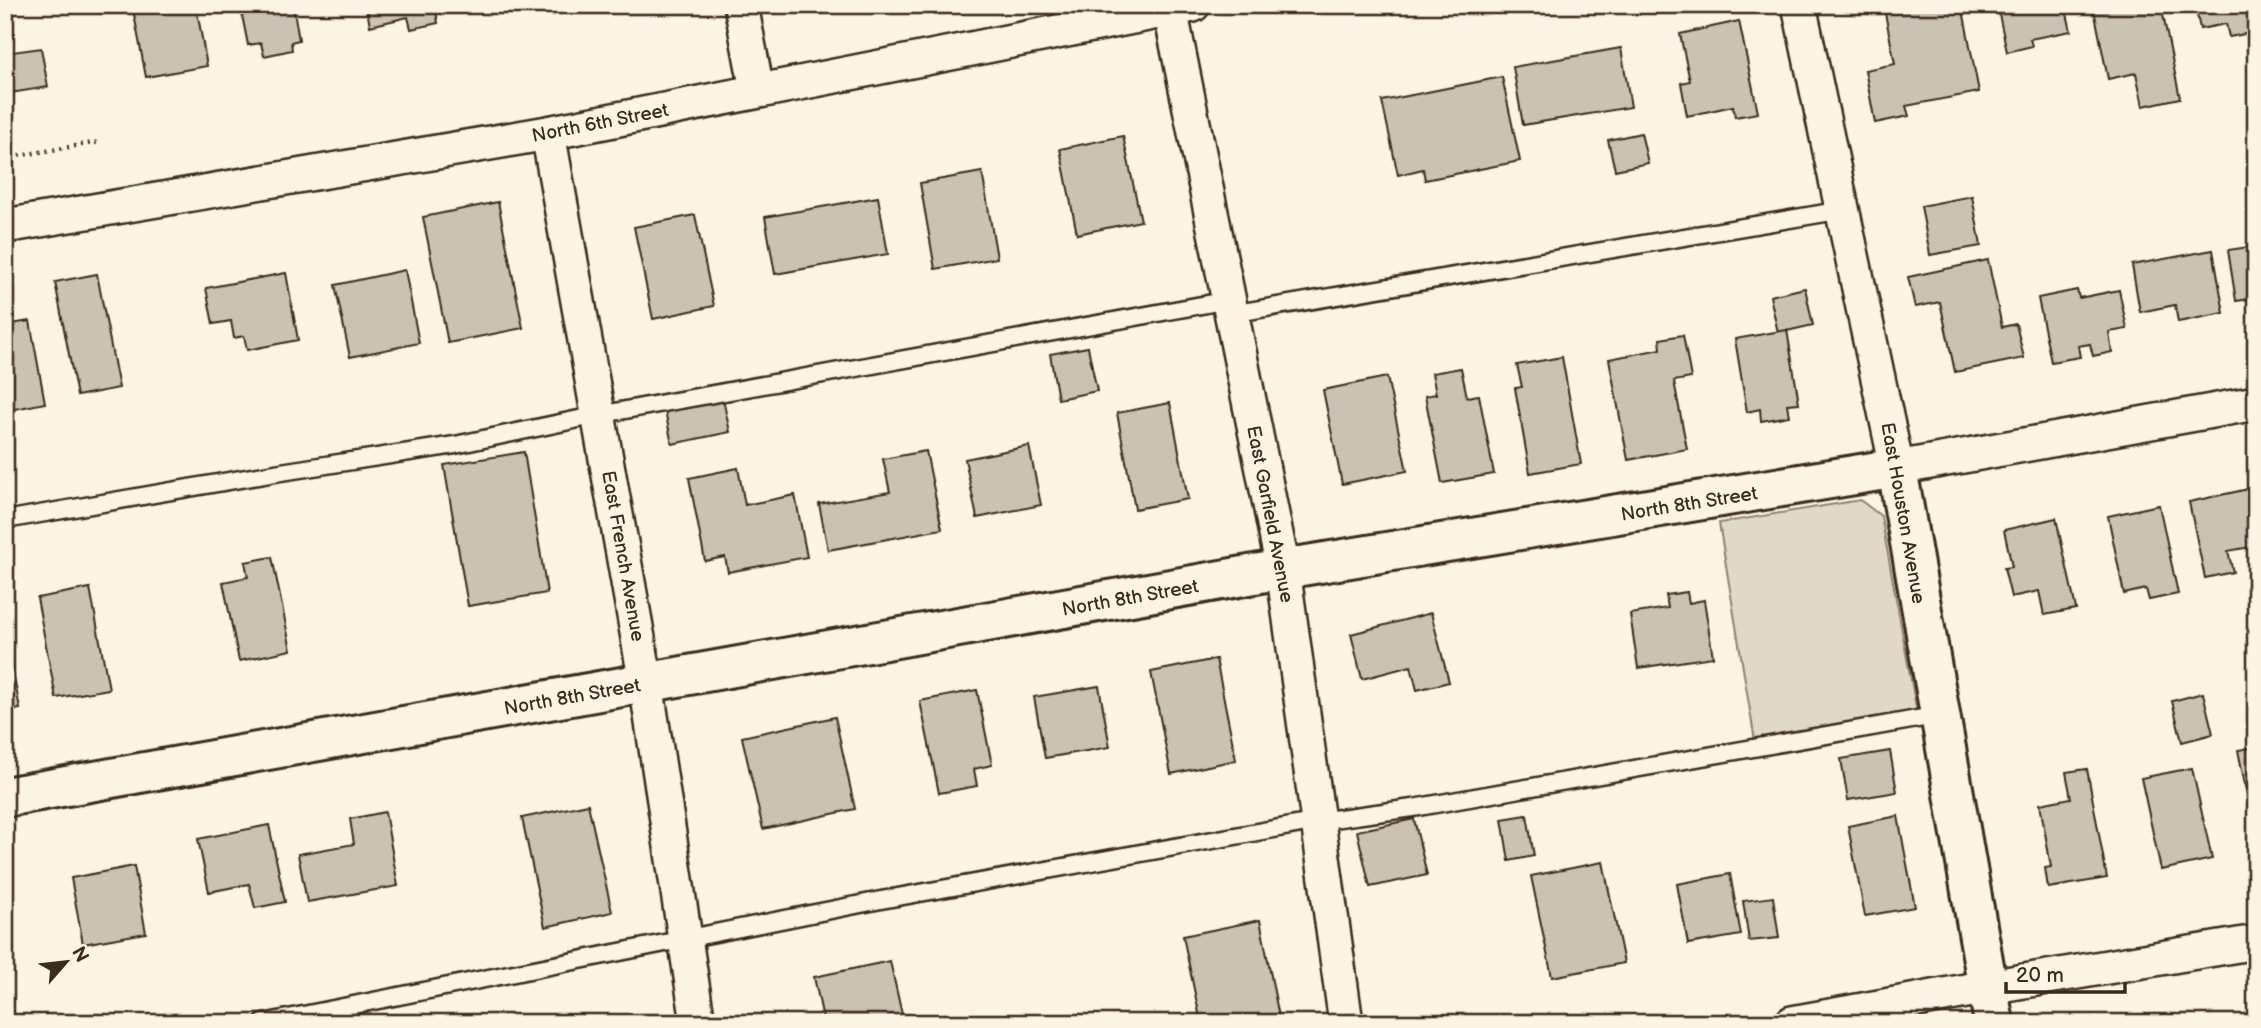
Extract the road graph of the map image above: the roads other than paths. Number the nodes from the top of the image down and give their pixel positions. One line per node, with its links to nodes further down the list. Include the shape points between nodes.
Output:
1 (741, 5): 4 (street)
2 (1799, 5): 6 (street, East Houston Avenue)
3 (1181, 7): 4 (street, North 6th Street); 8 (street, East Garfield Avenue)
4 (757, 90): 5 (street, North 6th Street)
5 (548, 133): 7 (street, North 6th Street); 10 (street, East French Avenue)
6 (1843, 210): 8 (lane); 11 (street, East Houston Avenue)
7 (5, 226)
8 (1230, 307): 10 (lane); 13 (street, East Garfield Avenue)
9 (2256, 404): 11 (street, North 8th Street)
10 (598, 415): 12 (lane, via 455,445); 14 (street, East French Avenue)
11 (1897, 468): 13 (street, North 8th Street); 15 (street, East Houston Avenue)
12 (5, 520)
13 (1283, 569): 14 (street, North 8th Street); 17 (street, East Garfield Avenue)
14 (646, 683): 16 (street, North 8th Street); 18 (street, East French Avenue)
15 (1941, 715): 17 (lane); 20 (street, East Houston Avenue)
16 (5, 797)
17 (1318, 821): 18 (lane); 23 (street, East Garfield Avenue)
18 (685, 940): 21 (lane); 22 (street, East French Avenue)
19 (2256, 942): 20 (street)
20 (1991, 1005): 24 (street)
21 (263, 1023)
22 (698, 1023)
23 (1346, 1023)
24 (1792, 1023)

